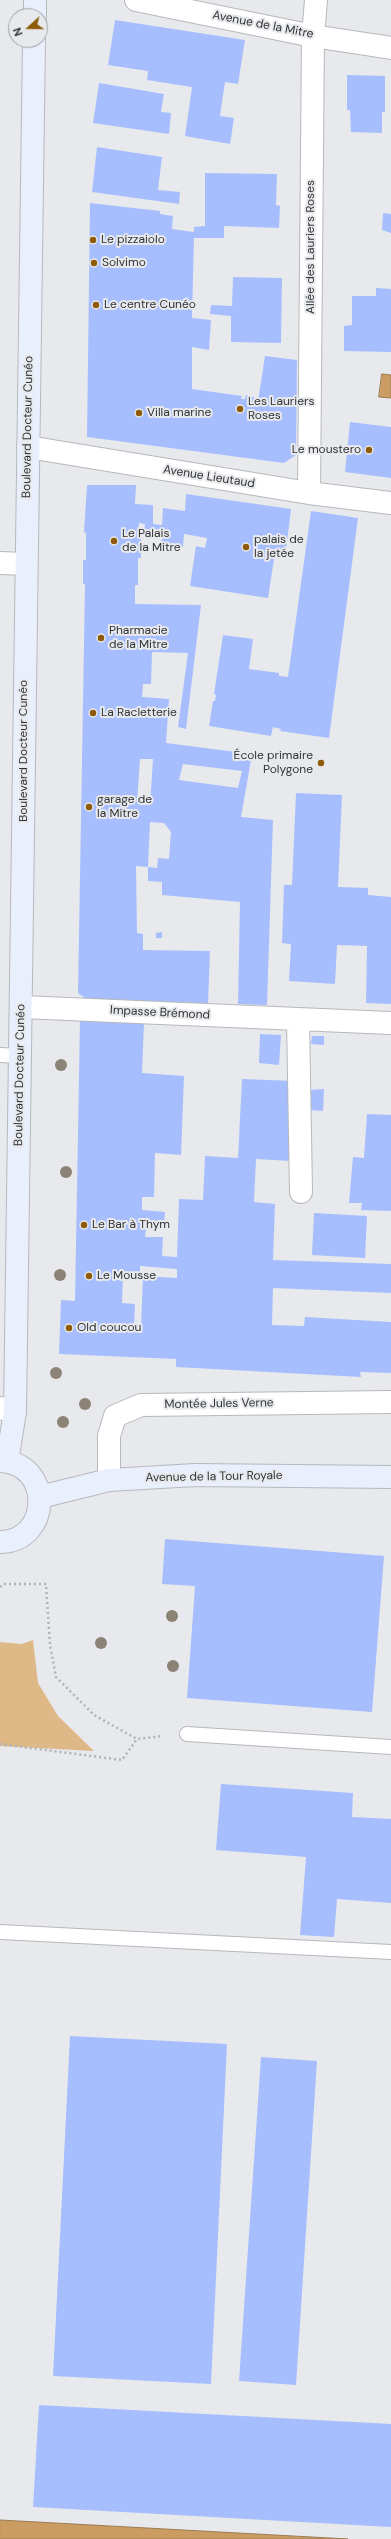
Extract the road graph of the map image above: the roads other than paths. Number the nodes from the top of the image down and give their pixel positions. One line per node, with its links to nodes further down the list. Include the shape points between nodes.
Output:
1 (136, 0): 3 (street, Avenue de la Mitre)
2 (316, 0): 3 (street, Allée des Lauriers Roses)
3 (313, 36): 5 (street, Avenue de la Mitre); 7 (street, Allée des Lauriers Roses)
4 (34, 48): 6 (main road, Boulevard Docteur Cunéo)
5 (391, 48)
6 (28, 447): 7 (street, Avenue Lieutaud); 10 (main road, Boulevard Docteur Cunéo)
7 (309, 493): 8 (street, Avenue Lieutaud)
8 (391, 503)
9 (0, 563): 10 (street)
10 (26, 564): 11 (main road, Boulevard Docteur Cunéo)
11 (22, 1007): 12 (street, Impasse Brémond); 14 (main road, Boulevard Docteur Cunéo)
12 (298, 1019): 13 (street, Impasse Brémond); 15 (street)
13 (390, 1023)
14 (10, 1056): 17 (main road, Boulevard Docteur Cunéo)
15 (301, 1192)
16 (391, 1402): 20 (street, Montée Jules Verne, via 141,1405 115,1416 109,1436)
17 (7, 1410): 18 (main road, Boulevard Docteur Cunéo)
18 (3, 1461): 21 (main road, via 17,1464 33,1477)
19 (391, 1477): 20 (main road, Avenue de la Tour Royale, via 195,1475)
20 (109, 1480): 21 (main road, Avenue de la Tour Royale)
21 (40, 1497): 22 (main road, via 39,1512 32,1525 22,1535)
22 (0, 1542)
23 (187, 1734): 24 (lane)
24 (391, 1747)
25 (0, 1932): 26 (lane)
26 (391, 1952)

